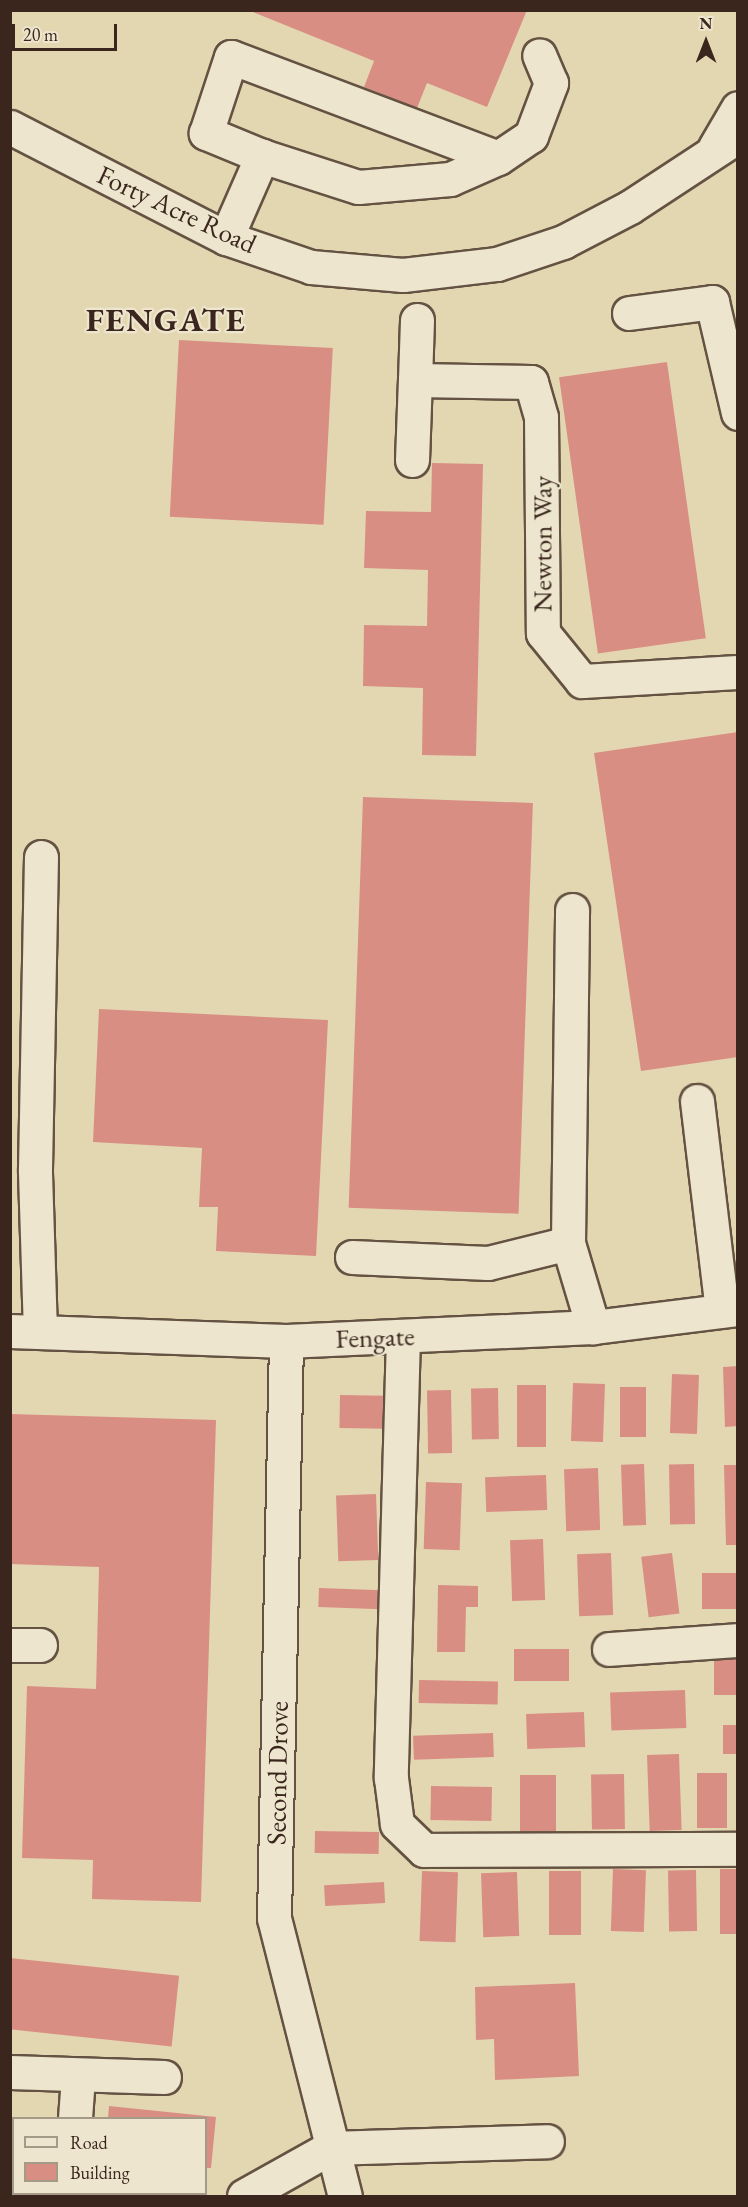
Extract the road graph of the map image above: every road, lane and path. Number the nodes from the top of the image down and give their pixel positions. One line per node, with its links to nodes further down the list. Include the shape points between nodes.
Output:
1 (539, 55): 6 (street, via 551,83 531,136)
2 (738, 108): 4 (street)
3 (10, 127): 7 (street, Forty Acre Road)
4 (726, 141): 7 (street, Forty Acre Road, via 630,207 562,242 497,264 403,275 311,267)
5 (262, 156): 6 (street, via 358,187 450,179); 6 (street, via 206,133 231,57); 7 (street)
6 (498, 158)
7 (226, 238)
8 (629, 314): 11 (street, via 712,302)
9 (417, 320): 10 (street)
10 (415, 380): 12 (street); 13 (street, Newton Way, via 531,382 542,417 543,633 582,681)
11 (738, 413)
12 (412, 460)
13 (738, 672)
14 (42, 857): 21 (street, via 35,1169)
15 (572, 910): 17 (street)
16 (697, 1101): 19 (street)
17 (568, 1243): 18 (street, via 488,1263); 20 (street)
18 (352, 1257)
19 (730, 1310): 20 (street, Fengate)
20 (593, 1327): 22 (street, Fengate)
21 (25, 1331): 23 (street, Fengate)
22 (403, 1336): 23 (street, Fengate); 26 (street, via 392,1778 397,1824 424,1850)
23 (286, 1341): 32 (street, Second Drove, via 274,1918)
24 (738, 1640): 25 (street)
25 (609, 1649)
26 (738, 1849)
27 (10, 2072): 28 (street)
28 (78, 2077): 29 (street); 30 (street)
29 (164, 2077)
30 (75, 2117)
31 (547, 2141): 32 (street)
32 (330, 2148): 33 (street); 34 (street, Second Drove)
33 (244, 2196)
34 (345, 2196)

